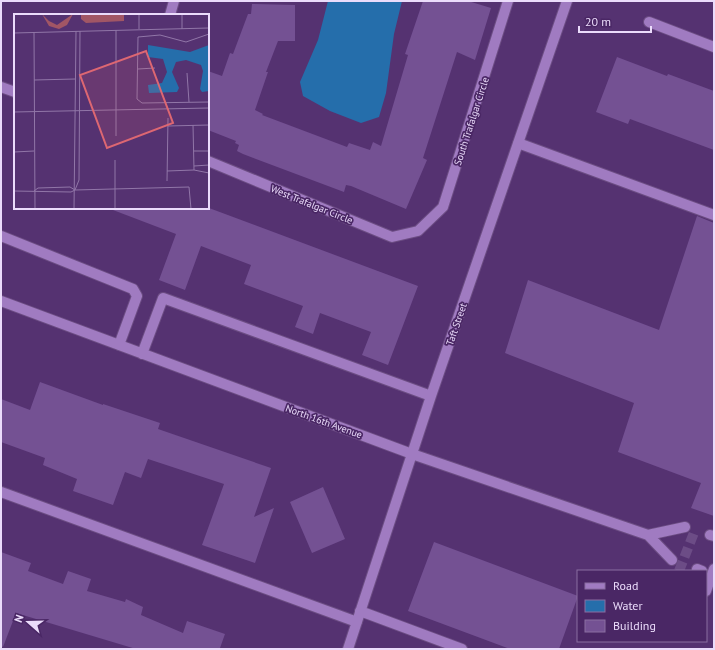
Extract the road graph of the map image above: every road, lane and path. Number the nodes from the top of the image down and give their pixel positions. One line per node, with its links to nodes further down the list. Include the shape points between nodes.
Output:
1 (174, 1): 4 (street)
2 (508, 1): 12 (street, South Trafalgar Circle, via 443,207)
3 (567, 1): 9 (street, Taft Street)
4 (170, 14)
5 (649, 22): 6 (street)
6 (714, 47)
7 (1, 87): 8 (street)
8 (14, 92)
9 (518, 142): 11 (street); 17 (street, Taft Street)
10 (209, 161): 12 (street, West Trafalgar Circle, via 392,237)
11 (714, 215)
12 (418, 231)
13 (1, 236): 15 (street, via 133,289 137,296)
14 (1, 301): 15 (street, North 16th Avenue)
15 (120, 345): 16 (street, North 16th Avenue)
16 (142, 354): 17 (street, via 163,298); 18 (street, North 16th Avenue)
17 (431, 396): 18 (street, Taft Street)
18 (412, 454): 21 (street, North 16th Avenue); 23 (street, Taft Street)
19 (1, 492): 24 (street)
20 (685, 527): 21 (street)
21 (648, 535): 22 (street)
22 (672, 560)
23 (360, 611): 24 (street, Taft Street); 26 (street)
24 (357, 622): 25 (street, Taft Street)
25 (348, 649)
26 (462, 649)

